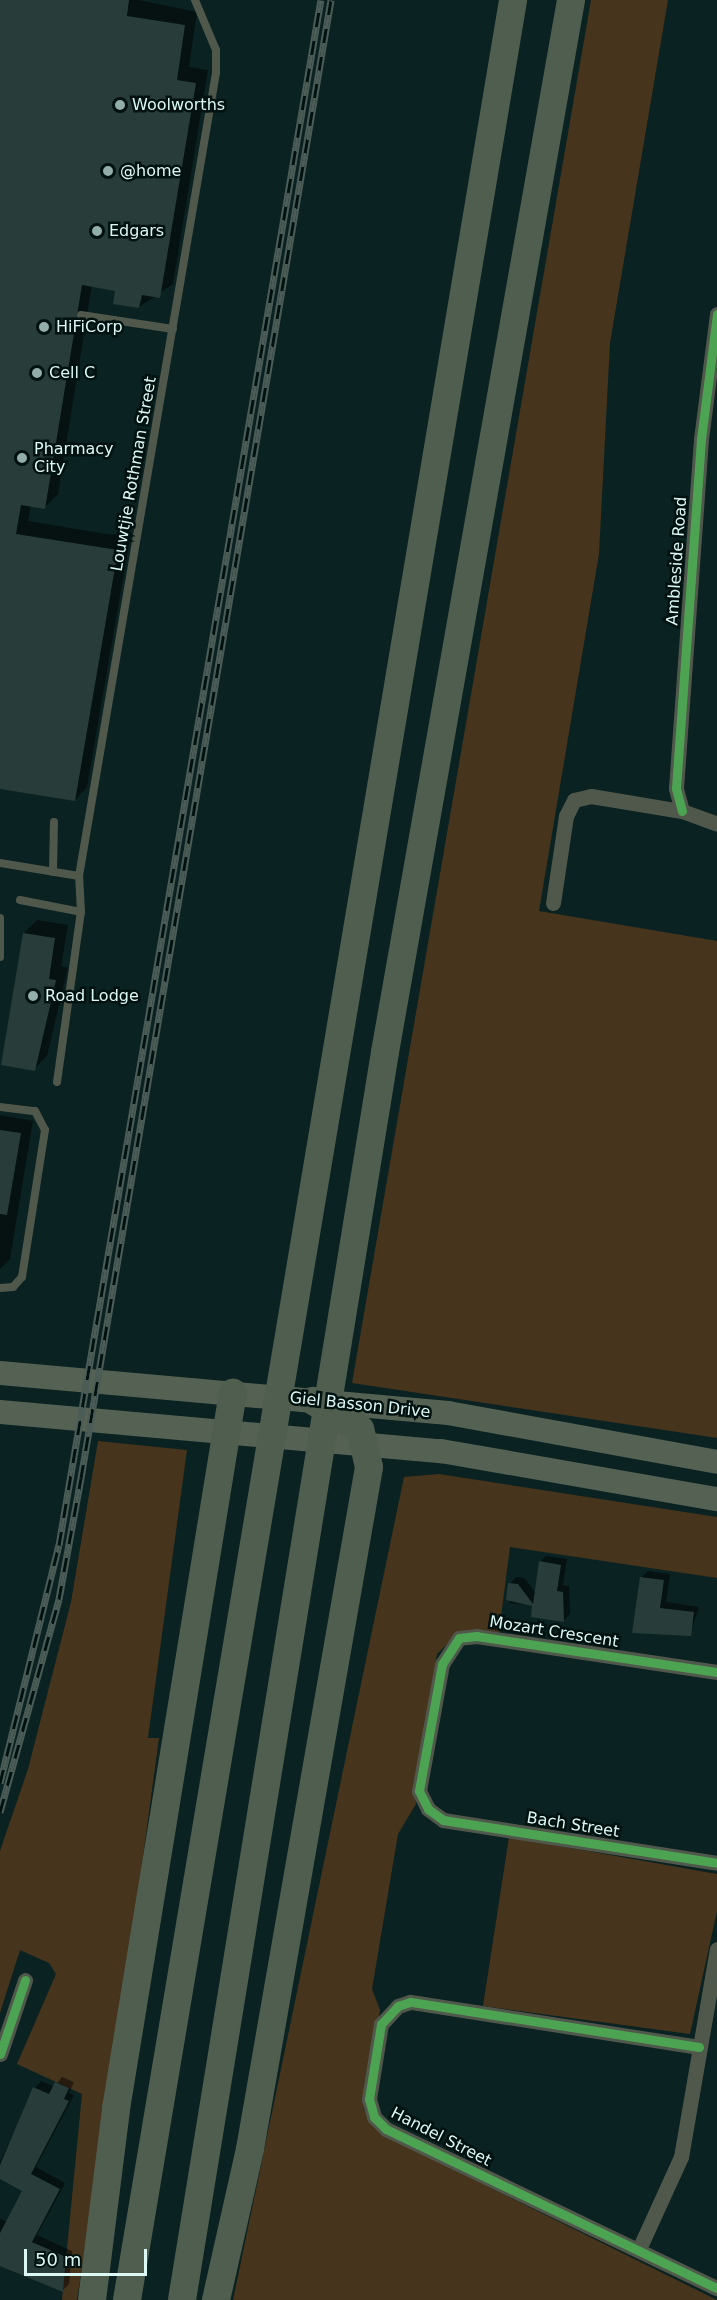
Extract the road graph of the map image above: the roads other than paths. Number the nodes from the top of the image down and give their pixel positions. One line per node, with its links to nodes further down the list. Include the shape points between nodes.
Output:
1 (195, 0): 8 (lane, Louwtjie Rothman Street, via 217,60)
2 (513, 0): 44 (highway)
3 (571, 0): 5 (highway)
4 (580, 0): 5 (highway)
5 (526, 270): 45 (highway, via 385,1053)
6 (717, 314): 9 (street, Ambleside Road)
7 (81, 315): 8 (lane)
8 (173, 329): 17 (lane, Louwtjie Rothman Street)
9 (714, 345): 10 (street, Ambleside Road)
10 (701, 439): 11 (street); 12 (street, Ambleside Road, via 676,788)
11 (717, 440)
12 (682, 811): 14 (street); 19 (street, via 591,796 574,800)
13 (54, 822): 16 (lane)
14 (717, 824)
15 (0, 863): 16 (lane)
16 (53, 872): 17 (lane)
17 (79, 876): 20 (lane, Louwtjie Rothman Street)
18 (20, 900): 20 (lane)
19 (552, 903)
20 (81, 912): 23 (lane, Louwtjie Rothman Street)
21 (0, 918): 22 (lane)
22 (0, 957)
23 (57, 1083)
24 (0, 1107): 25 (lane, via 35,1112 45,1130 22,1277 13,1287)
25 (0, 1288)
26 (0, 1373): 27 (main road, Giel Basson Drive)
27 (235, 1392): 28 (main road, Giel Basson Drive); 31 (highway)
28 (309, 1400): 30 (highway)
29 (0, 1412): 31 (main road, Giel Basson Drive)
30 (348, 1425): 31 (main road, Giel Basson Drive); 32 (main road, Giel Basson Drive, via 448,1413); 33 (main road, Giel Basson Drive); 46 (highway, via 369,1467 307,1802 269,2041)
31 (227, 1429): 43 (highway, via 114,2121)
32 (717, 1462)
33 (717, 1499)
34 (717, 1672): 35 (street, Mozart Crescent, via 477,1635 459,1638 442,1664 419,1791)
35 (428, 1809): 36 (street, Bach Street, via 442,1820)
36 (717, 1863)
37 (717, 1949): 39 (street)
38 (25, 1980): 40 (street)
39 (699, 2048): 41 (street, via 676,2172); 41 (street, Handel Street, via 410,2002 393,2009 381,2024 369,2100 378,2122)
40 (0, 2054)
41 (639, 2249): 42 (street, Handel Street)
42 (717, 2288)
43 (92, 2300)
44 (127, 2300)
45 (182, 2300)
46 (216, 2300)

